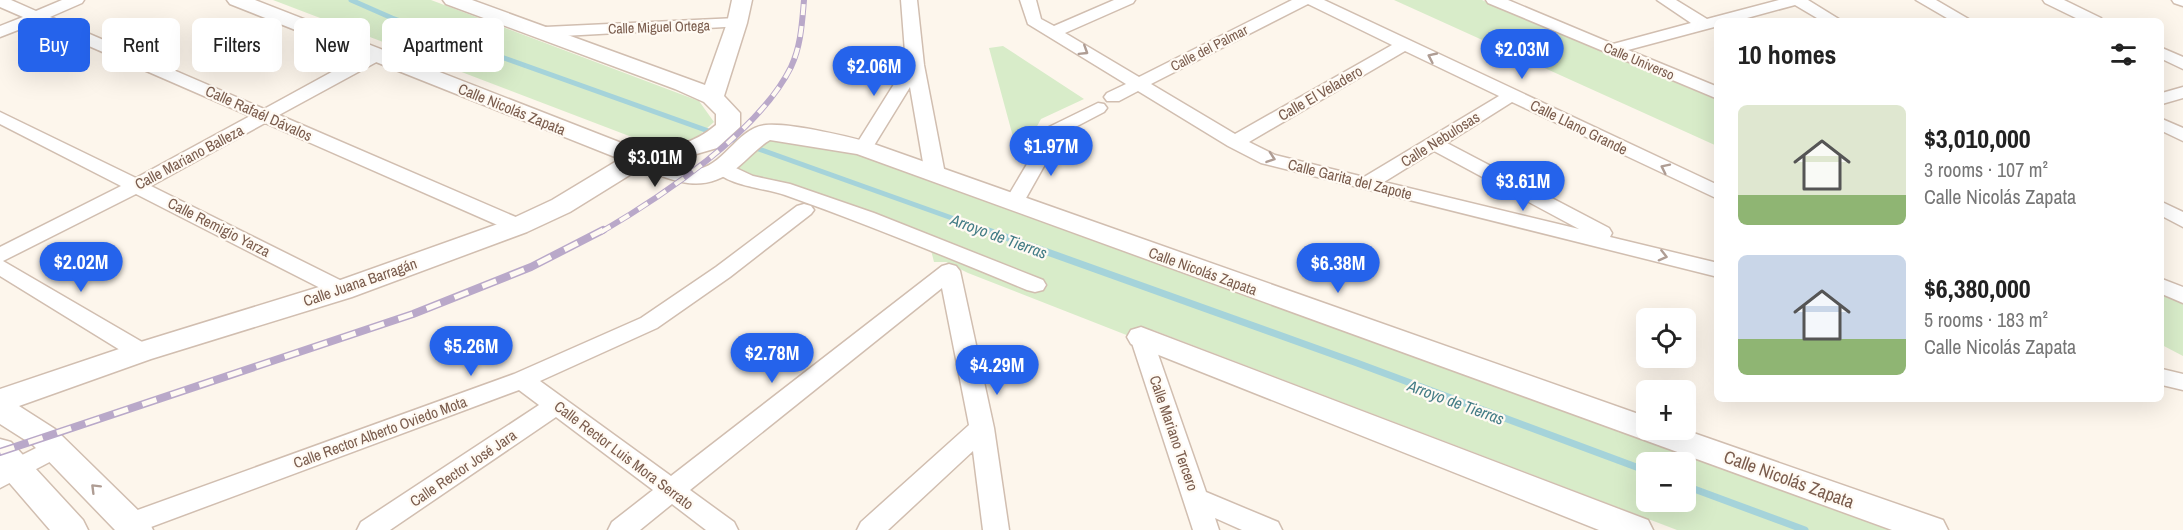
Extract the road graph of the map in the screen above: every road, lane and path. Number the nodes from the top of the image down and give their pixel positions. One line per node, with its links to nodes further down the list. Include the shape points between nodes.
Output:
1 (76, 0): 16 (street)
2 (237, 0): 30 (street, Calle Nicolás Zapata)
3 (453, 0): 25 (street)
4 (742, 0): 22 (street)
5 (909, 0): 32 (street)
6 (1028, 0): 26 (street, Calle Garita del Zapote, via 1034,21)
7 (1127, 0): 26 (street)
8 (1304, 0): 33 (street, Calle del Palmar)
9 (1311, 0): 27 (street, Calle Llano Grande)
10 (1494, 0): 28 (street, Calle Universo)
11 (1665, 0): 23 (street)
12 (1797, 0): 17 (street); 18 (street)
13 (1924, 0): 19 (street)
14 (2051, 0): 20 (street)
15 (0, 1): 16 (street, Calle Rafaél Dávalos)
16 (38, 16): 24 (street); 39 (street, Calle Rafaél Dávalos)
17 (1727, 18)
18 (1829, 18)
19 (1958, 18)
20 (2088, 18)
21 (1714, 21): 23 (street)
22 (738, 23): 25 (street, Calle Miguel Ortega); 37 (street)
23 (1704, 24): 28 (street)
24 (0, 32)
25 (545, 32): 37 (street)
26 (1054, 32): 33 (street, Calle Garita del Zapote, one-way to 33)
27 (1405, 44): 36 (street, Calle Llano Grande, one-way to 27); 43 (street, Calle El Veladero)
28 (1612, 49): 34 (street, Calle Universo)
29 (2164, 54): 31 (street)
30 (376, 55): 39 (street, Calle Mariano Balleza); 46 (street, Calle Nicolás Zapata)
31 (2183, 64)
32 (915, 65): 45 (street); 48 (street)
33 (1138, 84): 43 (street, Calle Garita del Zapote); 52 (street, Calle del Palmar, via 1055,131)
34 (1714, 92)
35 (2183, 92): 38 (street)
36 (1512, 95): 44 (street, Calle Nebulosas); 51 (street, Calle Llano Grande, one-way to 36)
37 (712, 97): 46 (street, Calle Juana Barragán, via 728,114 728,127 709,143)
38 (2164, 98)
39 (267, 116): 50 (street, Calle Mariano Balleza); 56 (street, Calle Rafaél Dávalos)
40 (0, 117): 50 (street, Calle Remigio Yarza)
41 (2164, 125): 42 (street)
42 (2183, 135)
43 (1235, 142): 49 (street, Calle Garita del Zapote, one-way to 49, via 1268,159)
44 (1433, 143): 49 (street, Calle Nebulosas); 57 (street)
45 (863, 148): 47 (street, Calle Nicolás Zapata, via 766,132); 48 (street, Calle Nicolás Zapata)
46 (638, 159): 47 (street, Calle Nicolás Zapata, via 699,178); 56 (street, Calle Juana Barragán, via 561,206)
47 (728, 163): 61 (street, via 747,180 867,217)
48 (935, 174): 52 (street, Calle Nicolás Zapata)
49 (1368, 183): 57 (street, Calle Garita del Zapote)
50 (136, 186): 58 (street, Calle Mariano Balleza); 63 (street, Calle Remigio Yarza)
51 (1714, 191)
52 (1014, 203): 71 (street, Calle Nicolás Zapata)
53 (2164, 209): 55 (street)
54 (804, 210): 67 (street, Calle Rector Alberto Oviedo Mota, via 649,323)
55 (2183, 220)
56 (518, 226): 63 (street, Calle Juana Barragán)
57 (1631, 248): 60 (street, Calle Garita del Zapote, one-way to 60)
58 (0, 255)
59 (0, 267): 66 (street)
60 (1714, 269)
61 (1035, 285)
62 (2164, 287): 64 (street)
63 (342, 290): 66 (street, Calle Juana Barragán)
64 (2183, 296)
65 (1141, 337): 77 (street, Calle Mariano Tercero); 87 (street)
66 (141, 352): 68 (street, Calle Juana Barragán)
67 (522, 380): 69 (street, Calle Rector Luis Mora Serrato); 78 (street, Calle Rector Alberto Oviedo Mota)
68 (0, 401)
69 (556, 405): 76 (street, Calle Rector Luis Mora Serrato); 80 (street, Calle Rector José Jara)
70 (0, 409): 74 (street, via 44,437)
71 (1636, 425)
72 (982, 428): 76 (street, via 949,271); 83 (street); 84 (street)
73 (1678, 440): 88 (street, Calle Nicolás Zapata)
74 (54, 448): 75 (street); 78 (street, one-way to 74)
75 (6, 466): 79 (street)
76 (671, 491): 81 (street); 82 (street, Calle Rector Luis Mora Serrato)
77 (1196, 499): 85 (street, Calle Mariano Tercero); 86 (street)
78 (133, 527)
79 (71, 530)
80 (370, 530)
81 (621, 530)
82 (725, 530)
83 (870, 530)
84 (996, 530)
85 (1206, 530)
86 (1269, 530)
87 (1636, 530)
88 (1931, 530)

